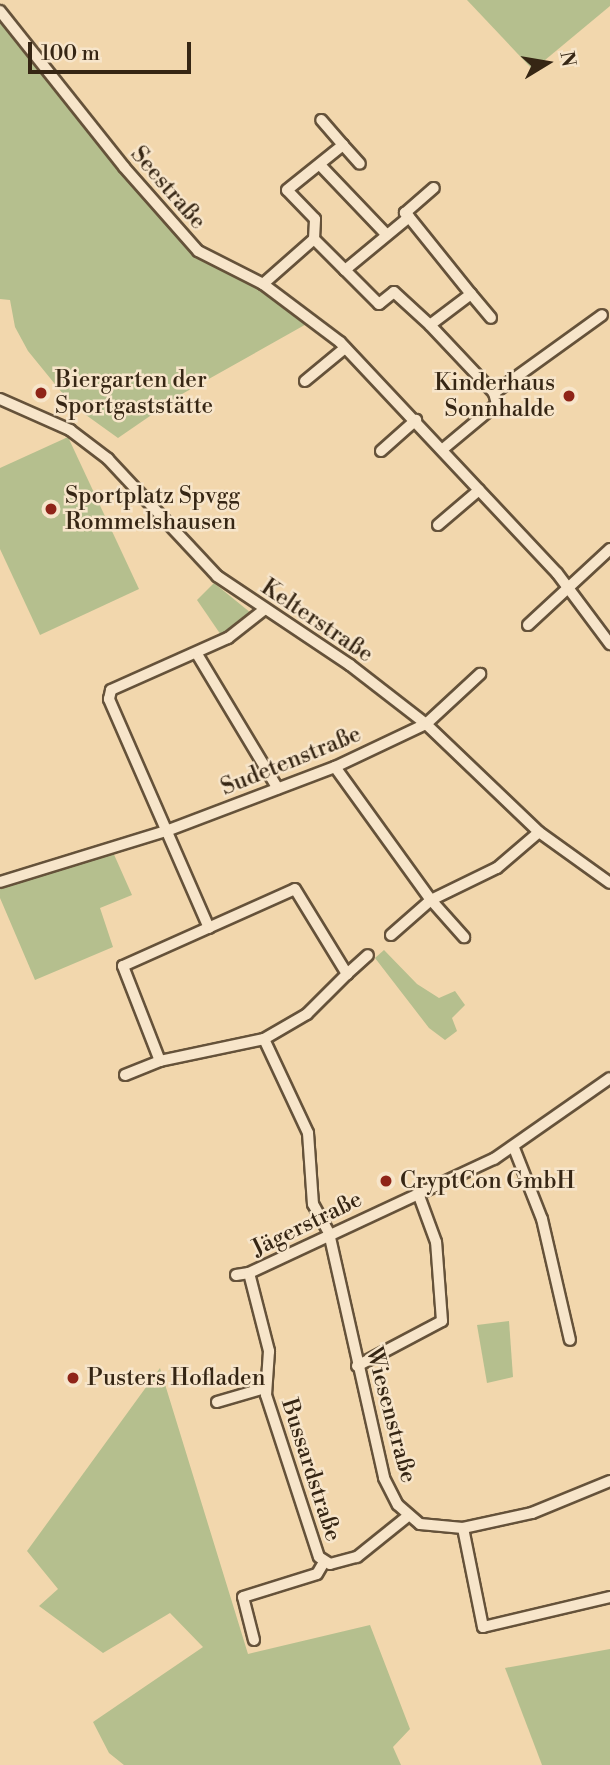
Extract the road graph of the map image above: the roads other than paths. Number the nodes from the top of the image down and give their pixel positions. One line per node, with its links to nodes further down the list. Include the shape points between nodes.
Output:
1 (0, 11): 11 (street, Seestraße, via 124,167 198,251)
2 (321, 120): 3 (street)
3 (343, 145): 4 (street); 5 (street)
4 (360, 164)
5 (321, 166): 8 (street); 9 (street, via 315,165 287,190 314,219)
6 (434, 188): 7 (street, via 405,213)
7 (409, 217): 8 (street); 12 (street)
8 (386, 234): 10 (street)
9 (314, 239): 10 (street); 11 (street)
10 (345, 270): 15 (street, via 379,304 394,292)
11 (263, 284): 16 (street, Seestraße)
12 (471, 294): 14 (street); 15 (street)
13 (602, 315): 18 (street)
14 (491, 318)
15 (430, 325): 18 (street)
16 (345, 348): 17 (street); 20 (street, Seestraße)
17 (305, 381)
18 (494, 393): 21 (street, via 497,404)
19 (0, 400): 27 (street, Kelterstraße, via 69,430 108,459 217,576)
20 (416, 420): 21 (street, Seestraße); 22 (street)
21 (443, 449): 23 (street, Seestraße)
22 (381, 451)
23 (479, 490): 24 (street); 26 (street, Seestraße)
24 (438, 525)
25 (610, 550): 26 (street)
26 (568, 586): 28 (street); 29 (street, Seestraße)
27 (265, 609): 30 (street, via 228,638); 32 (street, Kelterstraße, via 350,665)
28 (528, 625)
29 (610, 644)
30 (197, 654): 34 (street); 35 (street, via 111,690 109,699)
31 (480, 674): 32 (street, Sudetenstraße)
32 (426, 724): 33 (street, Sudetenstraße); 36 (street, Kelterstraße)
33 (335, 767): 34 (street, Sudetenstraße); 39 (street)
34 (278, 789): 35 (street, Sudetenstraße)
35 (169, 830): 37 (street, Sudetenstraße); 40 (street)
36 (539, 832): 38 (street, Kelterstraße); 39 (street, via 497,868)
37 (0, 882)
38 (610, 883)
39 (430, 900): 41 (street); 42 (street)
40 (209, 928): 44 (street, via 295,890); 46 (street, via 123,966)
41 (391, 935)
42 (464, 937)
43 (368, 955): 44 (street)
44 (347, 974): 45 (street, via 307,1014)
45 (264, 1039): 46 (street); 51 (street, Wiesenstraße, via 308,1133 313,1205)
46 (160, 1062): 47 (street)
47 (125, 1074)
48 (610, 1078): 49 (street, Jägerstraße)
49 (514, 1148): 50 (street, Jägerstraße); 54 (street, via 542,1219)
50 (418, 1193): 51 (street, Jägerstraße); 55 (street, via 436,1242 442,1321)
51 (328, 1233): 52 (street, Jägerstraße); 55 (street, Wiesenstraße)
52 (249, 1273): 53 (street, Jägerstraße); 56 (street, Bussardstraße, via 269,1352)
53 (236, 1275)
54 (570, 1340)
55 (357, 1366): 59 (street, Wiesenstraße, via 384,1478)
56 (265, 1388): 57 (street, Bussardstraße); 61 (street, Bussardstraße, via 315,1549)
57 (216, 1402)
58 (610, 1481): 60 (street, Wiesenstraße, via 532,1513)
59 (408, 1516): 60 (street, Wiesenstraße, via 432,1528); 61 (street, Bussardstraße, via 357,1556)
60 (463, 1528): 62 (street, via 483,1628)
61 (324, 1562): 63 (street, Bussardstraße, via 317,1574 243,1597)
62 (610, 1598)
63 (254, 1640)

